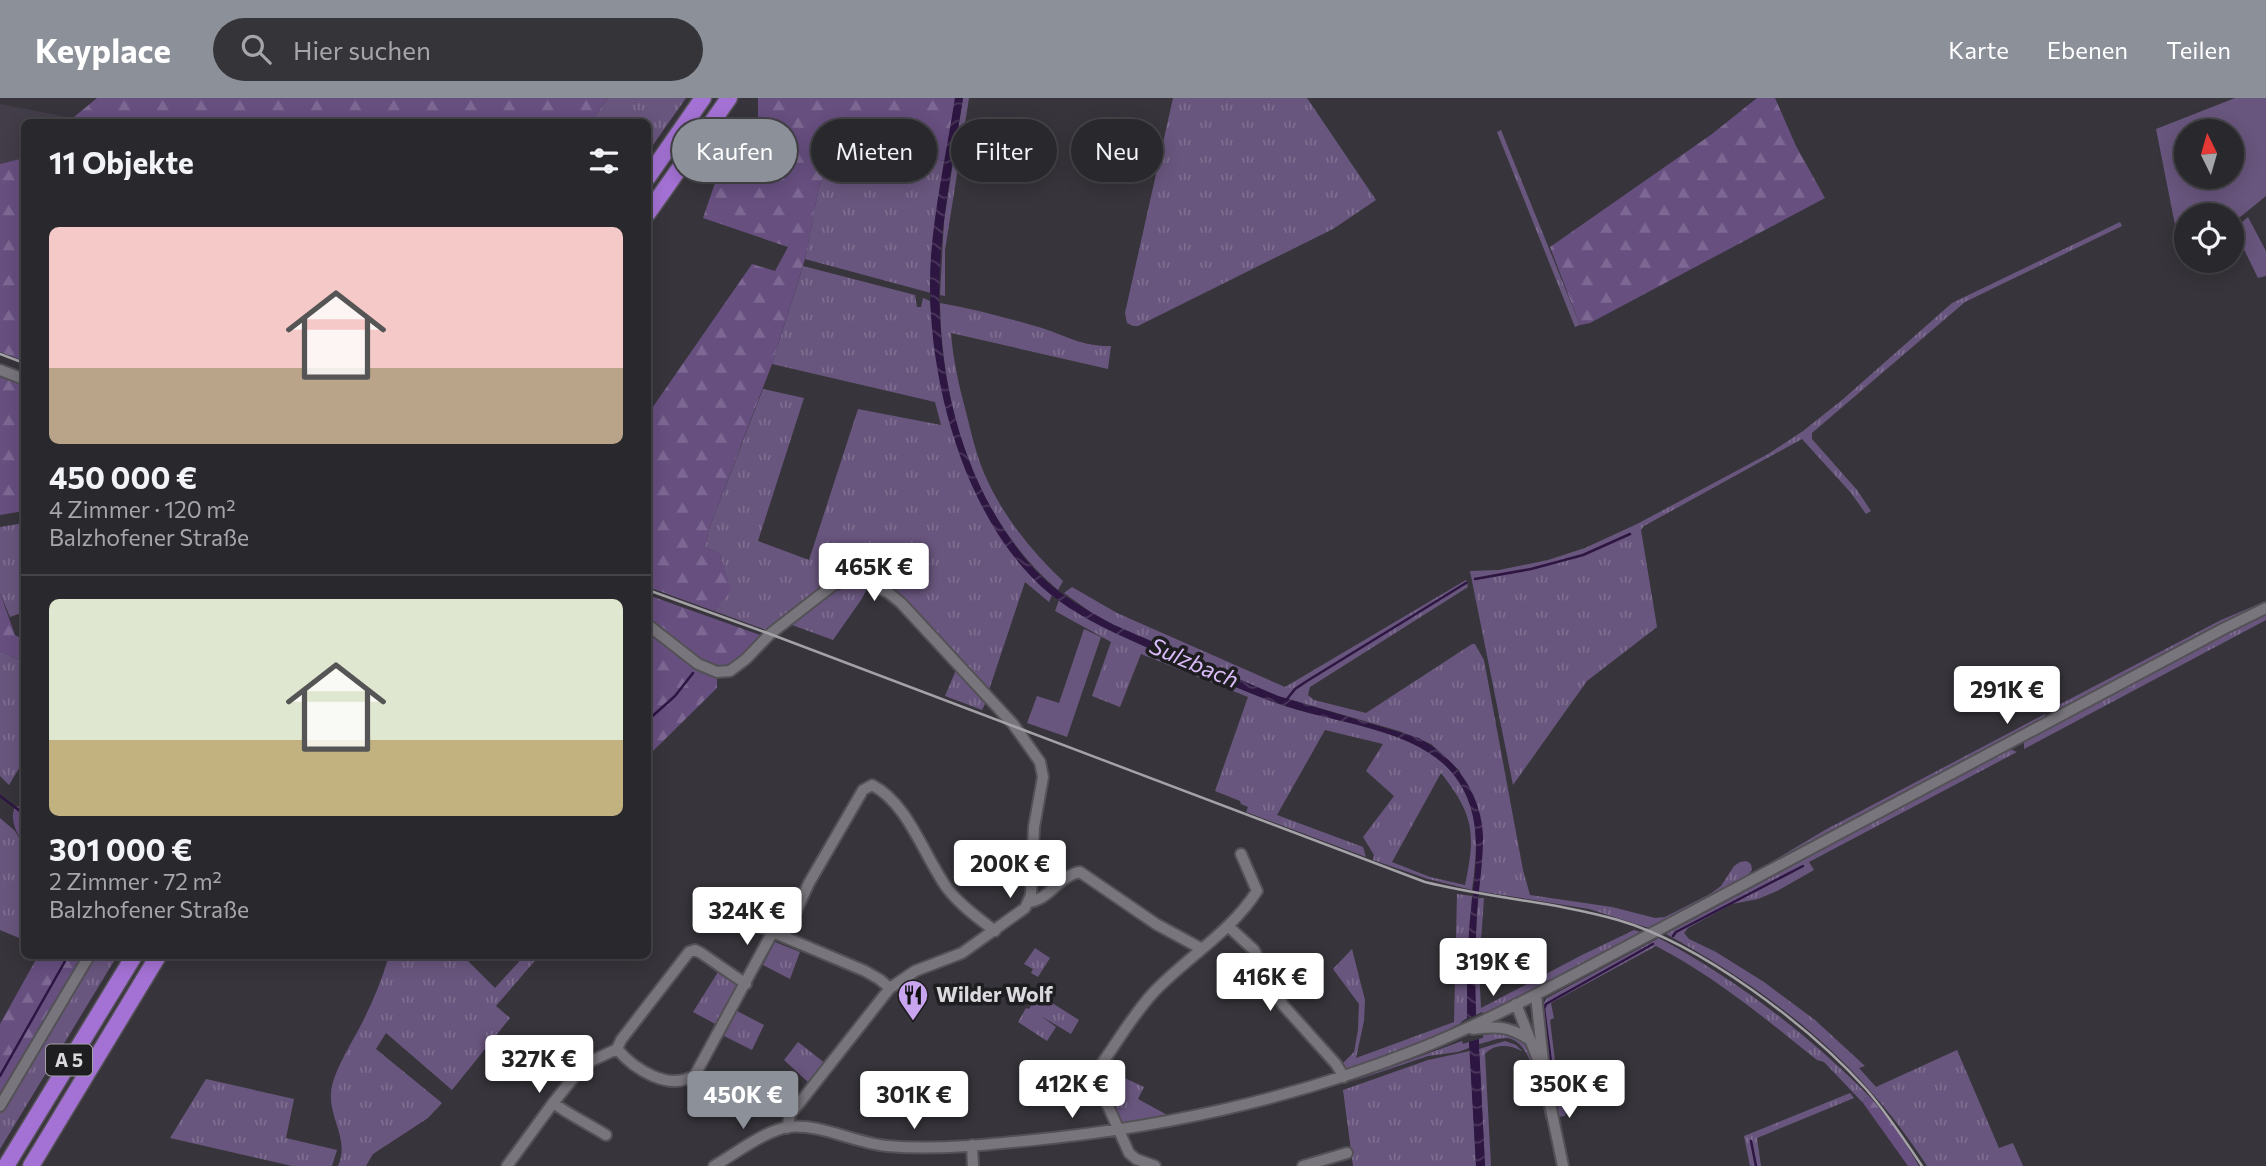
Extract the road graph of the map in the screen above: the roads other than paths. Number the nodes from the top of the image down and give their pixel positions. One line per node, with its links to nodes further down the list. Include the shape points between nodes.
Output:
1 (703, 98): 3 (highway)
2 (729, 98): 4 (highway)
3 (651, 173)
4 (651, 209)
5 (0, 370): 6 (street)
6 (21, 378)
7 (2266, 608): 22 (street)
8 (651, 627): 10 (street, via 698,664 722,672 738,666 837,582 864,581 888,593 1013,724 1040,762 1043,782 1034,827)
9 (1241, 854): 12 (street, via 1257,891)
10 (1029, 902): 13 (street); 16 (street, via 1080,872)
11 (739, 918): 14 (street)
12 (1229, 927): 16 (street); 27 (street, via 1254,950 1283,1004)
13 (995, 931): 15 (street, via 956,898 898,806 872,785 863,790 849,813); 21 (street, via 962,953 915,971)
14 (772, 933): 15 (street); 20 (street)
15 (784, 937): 21 (street, via 865,971)
16 (1202, 950): 32 (street, via 1153,994 1096,1072)
17 (87, 959): 30 (street)
18 (132, 959): 36 (highway, A 5)
19 (156, 959): 37 (highway, A 5)
20 (746, 984): 26 (street, via 701,953 689,952); 26 (street, via 691,1078 661,1080)
21 (890, 988): 31 (street, via 790,1115)
22 (1536, 995): 23 (street); 28 (street)
23 (1516, 1004): 24 (street); 25 (street)
24 (1483, 1024): 25 (street, via 1505,1027); 27 (street)
25 (1530, 1040): 28 (street)
26 (617, 1049): 29 (street, via 583,1068)
27 (1343, 1077): 32 (street, via 1257,1103)
28 (1545, 1080): 43 (street)
29 (553, 1103): 33 (street); 38 (street)
30 (0, 1107)
31 (786, 1128): 34 (street, via 807,1128 884,1146); 39 (street)
32 (1118, 1129): 34 (street); 41 (street, via 1129,1153)
33 (606, 1135)
34 (972, 1145): 40 (street)
35 (1347, 1153): 42 (street)
36 (6, 1166)
37 (31, 1166)
38 (507, 1166)
39 (713, 1166)
40 (973, 1166)
41 (1155, 1166)
42 (1303, 1166)
43 (1563, 1166)

